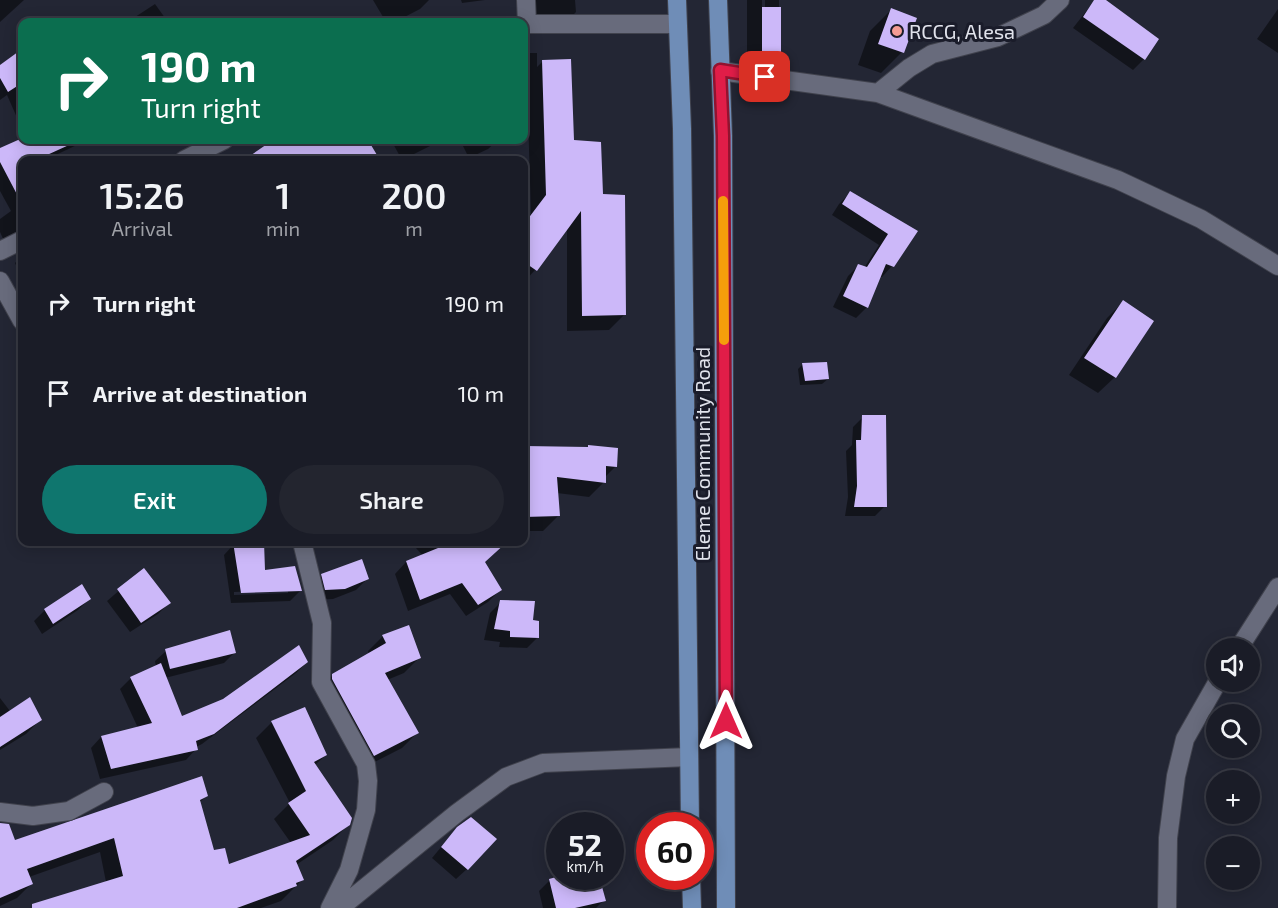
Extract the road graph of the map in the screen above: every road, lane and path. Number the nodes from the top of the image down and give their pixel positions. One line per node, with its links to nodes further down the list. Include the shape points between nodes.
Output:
1 (525, 0): 5 (street)
2 (677, 0): 7 (main road, Eleme Community Road)
3 (718, 0): 8 (main road, Eleme Community Road)
4 (1060, 0): 9 (street, via 1044,15 998,37 932,54)
5 (525, 18)
6 (528, 24): 7 (street)
7 (677, 24): 21 (main road, Eleme Community Road, via 682,129)
8 (720, 70): 9 (street); 29 (main road, Eleme Community Road)
9 (878, 93): 14 (street, via 1118,180 1201,219)
10 (216, 144): 11 (street)
11 (192, 156)
12 (18, 242): 13 (street)
13 (0, 251)
14 (1278, 266)
15 (0, 281): 16 (street)
16 (18, 314)
17 (303, 546): 26 (street, via 322,623 321,682 366,764 368,781 366,810 352,860)
18 (1278, 587): 19 (street)
19 (1245, 638)
20 (1212, 692): 30 (street, via 1185,739 1176,776 1168,838)
21 (689, 757): 24 (main road, Eleme Community Road); 27 (street, via 543,763 507,777)
22 (104, 792): 23 (street, via 69,810 33,816)
23 (0, 812)
24 (690, 812)
25 (691, 890): 28 (main road)
26 (330, 908)
27 (340, 908)
28 (692, 908)
29 (726, 908)
30 (1167, 908)

